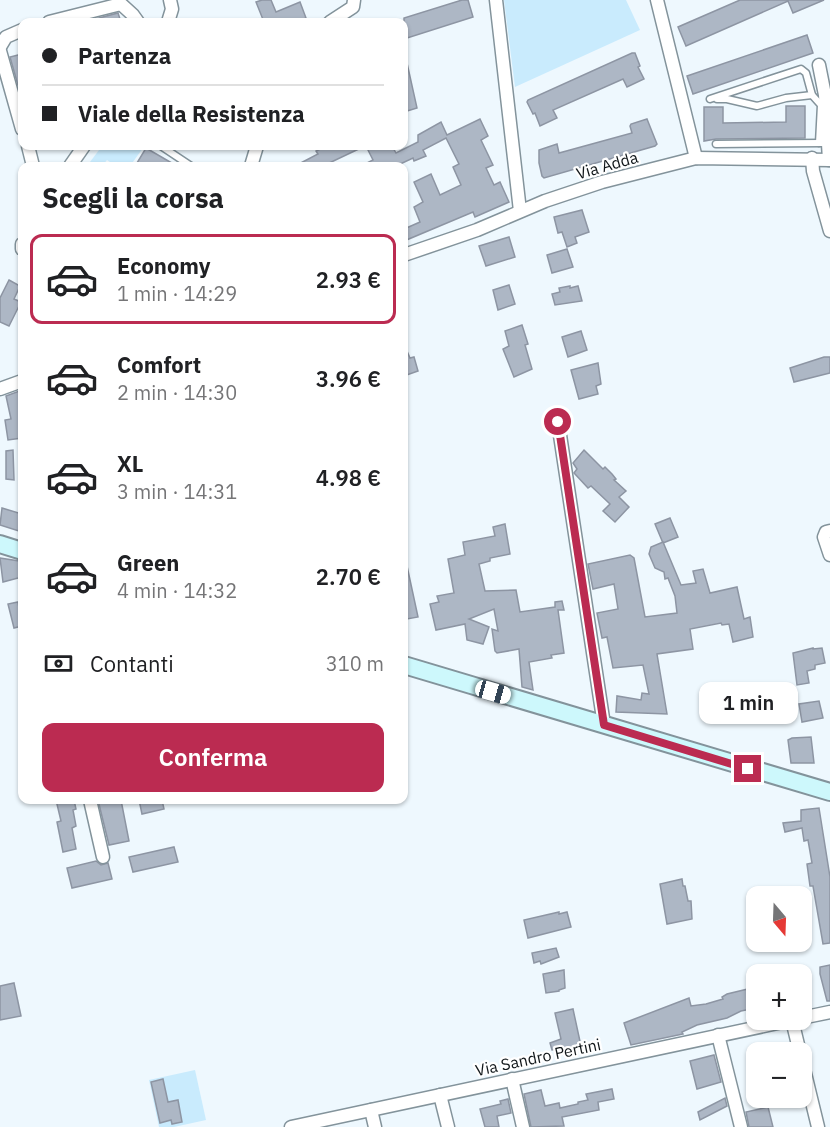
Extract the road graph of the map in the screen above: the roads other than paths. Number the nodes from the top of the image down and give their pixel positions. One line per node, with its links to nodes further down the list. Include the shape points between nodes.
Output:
1 (170, 0): 7 (street)
2 (354, 0): 8 (street, via 353,7)
3 (496, 0): 24 (street)
4 (657, 0): 20 (street)
5 (65, 18): 6 (street, via 121,4)
6 (136, 18)
7 (169, 18)
8 (336, 18)
9 (18, 32): 10 (street, via 6,37)
10 (0, 49): 14 (street)
11 (819, 64): 18 (street, via 825,95)
12 (739, 89): 13 (lane, via 801,69 806,73); 15 (lane); 15 (lane, via 710,99)
13 (812, 95): 15 (lane, via 757,106); 18 (lane, via 821,108)
14 (6, 98): 16 (street)
15 (742, 102)
16 (18, 121)
17 (716, 144): 18 (lane)
18 (824, 144): 22 (street)
19 (167, 150): 23 (lane)
20 (696, 158): 21 (street, Via Adda); 24 (street, Via Adda, via 603,182)
21 (812, 158): 22 (street, Via Adda); 25 (street)
22 (829, 160)
23 (185, 162)
24 (520, 211): 26 (street, Via Adda)
25 (830, 231)
26 (408, 254)
27 (18, 382): 28 (street)
28 (0, 389)
29 (558, 422): 35 (street)
30 (830, 531): 33 (street, via 824,537)
31 (0, 544): 32 (main road)
32 (18, 550)
33 (830, 555)
34 (408, 666): 35 (main road)
35 (604, 725): 36 (main road)
36 (830, 792)
37 (91, 804): 38 (street)
38 (104, 857)
39 (830, 1012): 40 (street)
40 (812, 1016)
41 (746, 1029): 42 (street, Via Sandro Pertini)
42 (718, 1035): 43 (street, Via Sandro Pertini); 52 (street)
43 (512, 1079): 44 (street, Via Sandro Pertini); 51 (street)
44 (440, 1095): 46 (street, Via Sandro Pertini); 50 (street)
45 (812, 1103): 53 (street)
46 (371, 1110): 47 (street, Via Sandro Pertini); 49 (street)
47 (314, 1125): 48 (street, Via Sandro Pertini)
48 (291, 1127)
49 (375, 1127)
50 (448, 1127)
51 (523, 1127)
52 (741, 1127)
53 (818, 1127)

